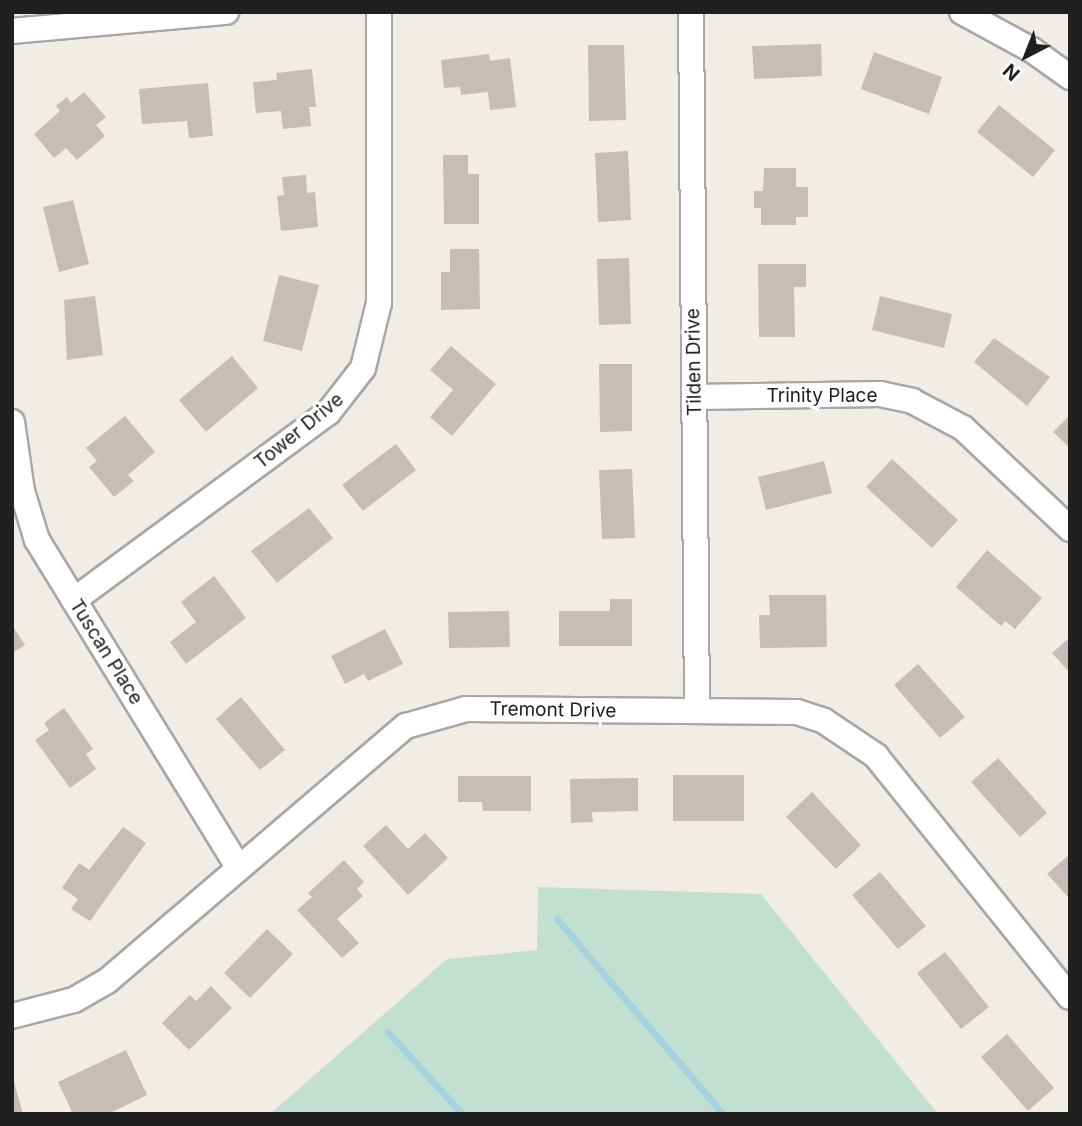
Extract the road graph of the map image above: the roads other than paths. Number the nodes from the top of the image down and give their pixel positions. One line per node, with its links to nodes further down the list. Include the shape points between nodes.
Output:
1 (226, 12): 5 (street)
2 (379, 12): 10 (street, Tower Drive, via 379,303 363,368 328,413)
3 (691, 12): 7 (street, Tilden Drive)
4 (962, 12): 6 (street)
5 (12, 31)
6 (1070, 77)
7 (694, 397): 9 (street, Trinity Place, via 880,394 912,401 963,428); 11 (street, Tilden Drive)
8 (12, 422): 10 (street, Tuscan Place, via 28,516)
9 (1070, 529)
10 (74, 600): 12 (street, Tuscan Place)
11 (697, 711): 12 (street, Tremont Drive, via 466,709 435,714 386,741); 13 (street, Tremont Drive, via 797,712 852,736 876,756)
12 (239, 868): 14 (street, Tremont Drive, via 107,981 74,1000)
13 (1070, 997)
14 (12, 1016)

